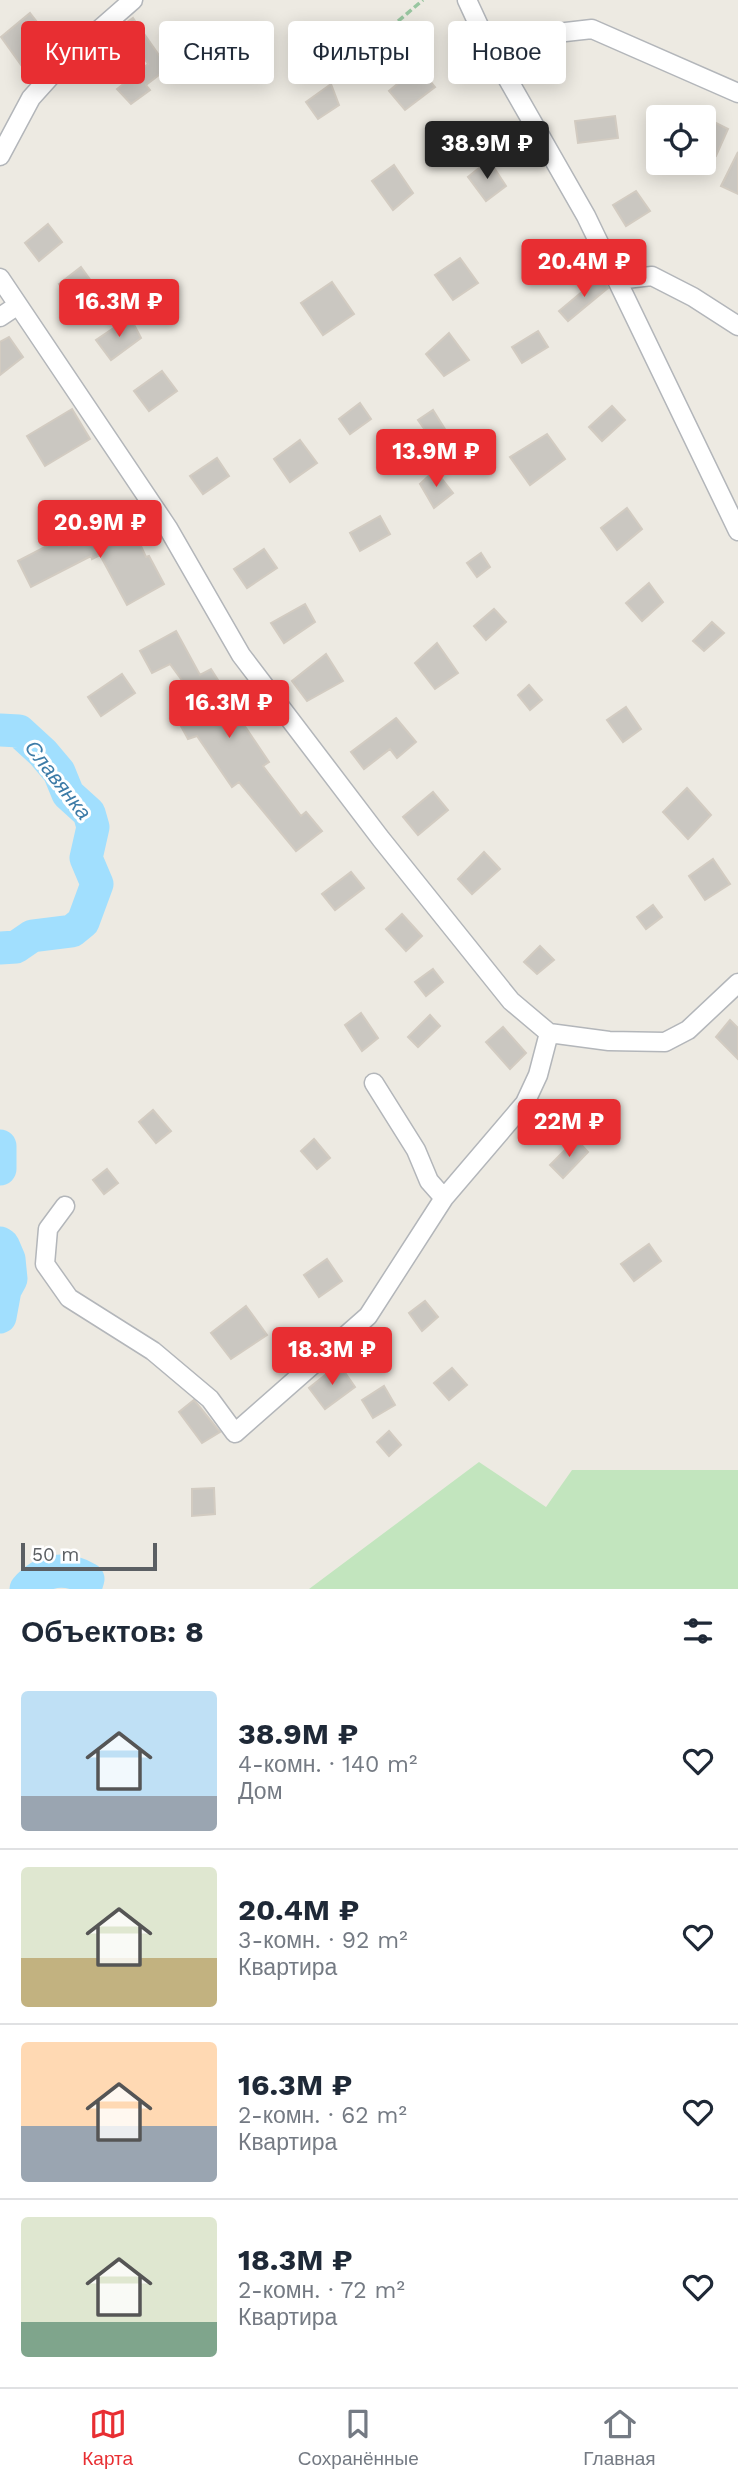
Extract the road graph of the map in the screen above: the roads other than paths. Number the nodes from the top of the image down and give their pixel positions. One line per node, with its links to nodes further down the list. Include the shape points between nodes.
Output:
1 (133, 0): 7 (street, via 68,57 31,98)
2 (467, 0): 3 (street)
3 (477, 21)
4 (566, 32): 6 (street, via 592,29)
5 (511, 84): 9 (street)
6 (738, 93)
7 (0, 156)
8 (0, 278): 10 (street)
9 (617, 280): 12 (street, via 652,276); 13 (street)
10 (18, 305): 11 (street); 15 (street, via 167,528 240,655 511,1000)
11 (0, 317)
12 (738, 326)
13 (738, 531)
14 (738, 983): 15 (street, via 688,1030 666,1042)
15 (549, 1033): 17 (street, via 525,1103)
16 (374, 1083): 17 (street, via 416,1150 429,1181)
17 (444, 1198): 18 (street, via 368,1316 235,1433 210,1399 153,1351 69,1298 45,1264 48,1229)
18 (65, 1206)

